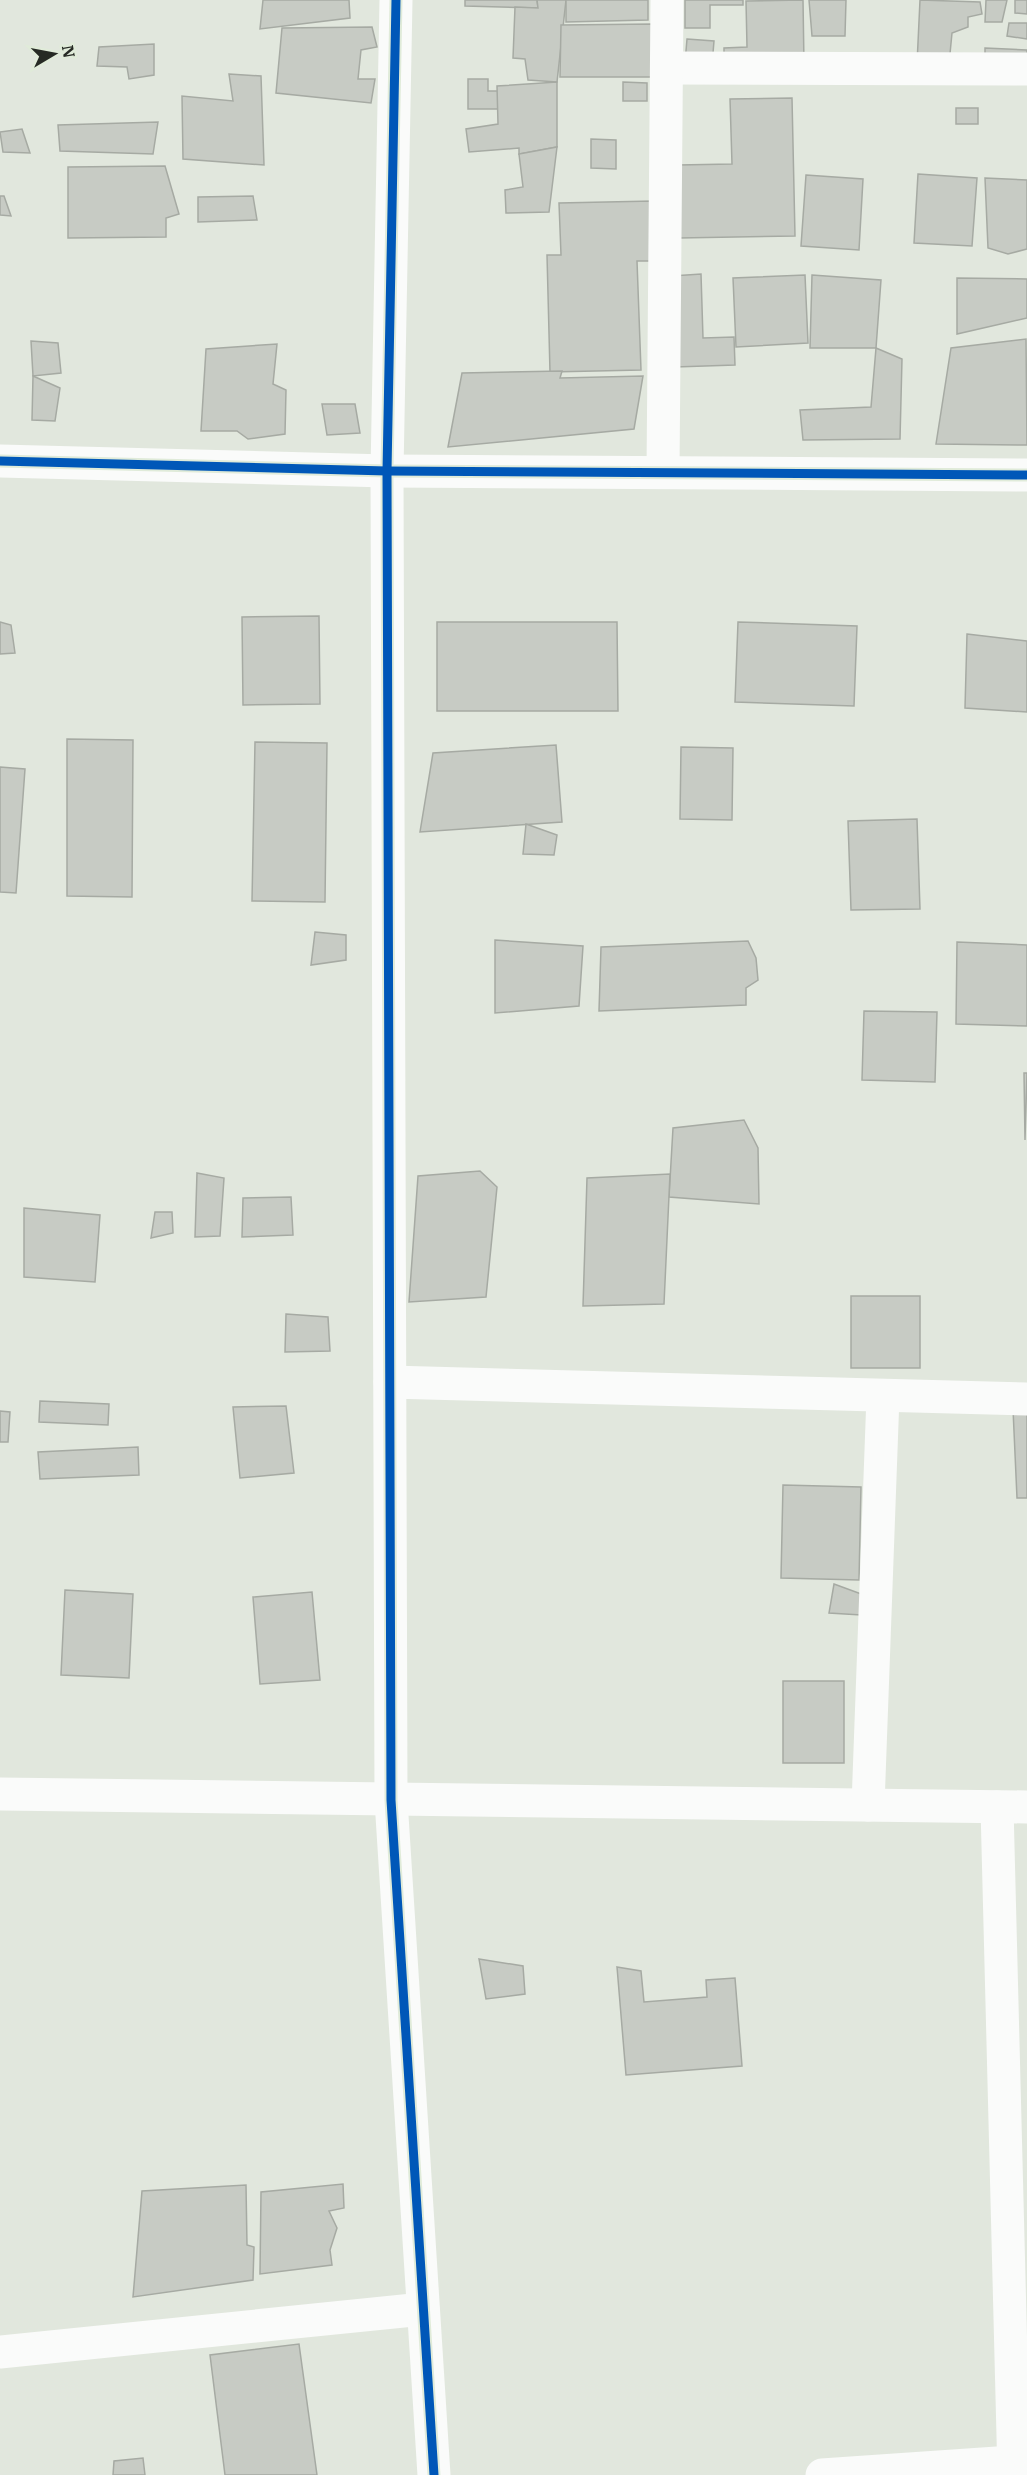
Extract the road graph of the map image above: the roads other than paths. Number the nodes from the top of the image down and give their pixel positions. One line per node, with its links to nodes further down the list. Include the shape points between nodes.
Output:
1 (396, 0): 6 (street)
2 (667, 0): 3 (street)
3 (667, 68): 4 (street); 7 (street)
4 (1027, 69)
5 (0, 461): 6 (street)
6 (387, 471): 7 (street); 9 (street)
7 (663, 472): 8 (street)
8 (1027, 475)
9 (390, 1382): 10 (street); 13 (street)
10 (883, 1396): 11 (street); 14 (street)
11 (1027, 1399)
12 (0, 1794): 13 (street)
13 (391, 1800): 14 (street); 17 (street)
14 (868, 1805): 15 (street)
15 (1012, 1807): 16 (street)
16 (1017, 2192): 19 (street)
17 (423, 2308): 18 (street); 20 (street)
18 (0, 2352)
19 (1018, 2466): 21 (street)
20 (434, 2475)
21 (822, 2475)

